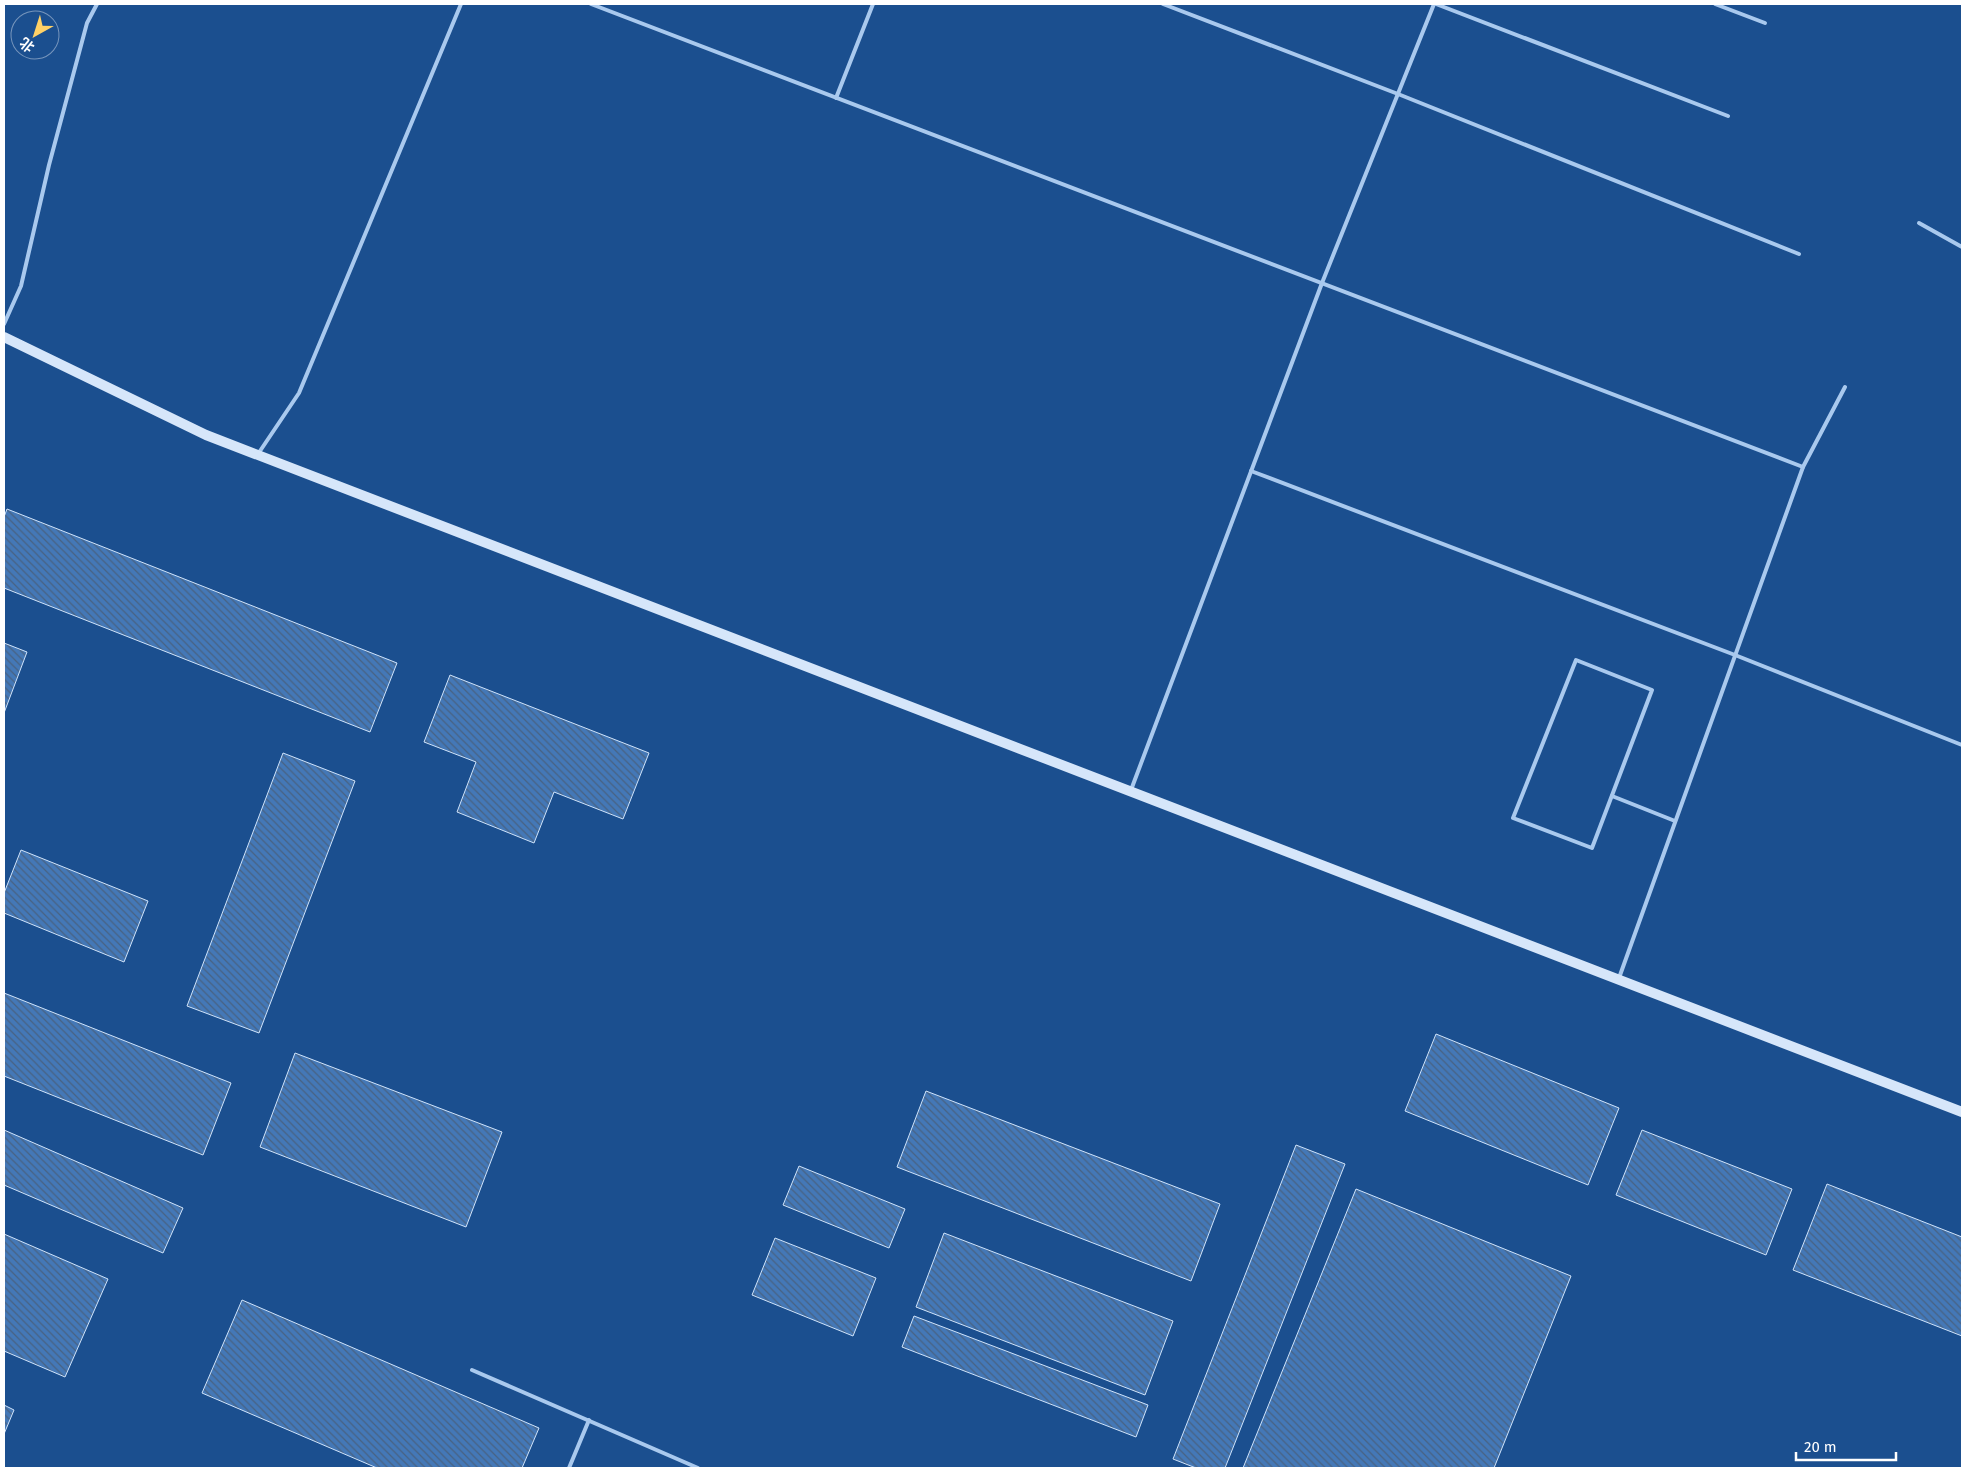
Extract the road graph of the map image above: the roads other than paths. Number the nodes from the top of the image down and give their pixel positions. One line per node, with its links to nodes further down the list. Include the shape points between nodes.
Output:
1 (98, 4): 16 (lane, via 88,23 49,165 21,286)
2 (461, 4): 19 (lane, via 299,393)
3 (591, 4): 10 (lane)
4 (873, 4): 10 (lane)
5 (1163, 4): 9 (lane)
6 (1435, 4): 9 (lane); 11 (lane)
7 (1715, 4): 8 (lane)
8 (1765, 23)
9 (1398, 94): 14 (lane); 15 (lane)
10 (836, 98): 15 (lane)
11 (1728, 116)
12 (1919, 223): 13 (lane)
13 (1962, 247)
14 (1799, 254)
15 (1322, 282): 20 (lane); 21 (lane)
16 (4, 324)
17 (4, 337): 19 (street, via 206,435)
18 (1845, 387): 20 (lane)
19 (258, 455): 24 (street)
20 (1803, 467): 22 (lane)
21 (1251, 471): 22 (lane); 24 (lane)
22 (1735, 655): 23 (lane); 26 (lane)
23 (1962, 745)
24 (1130, 792): 27 (street)
25 (1612, 796): 25 (lane, via 1592,848 1513,818 1576,660 1652,690); 26 (lane)
26 (1675, 821): 27 (lane)
27 (1618, 979): 28 (street)
28 (1962, 1112)
29 (472, 1370): 30 (lane)
30 (590, 1420): 31 (lane); 32 (lane)
31 (569, 1468)
32 (698, 1468)

